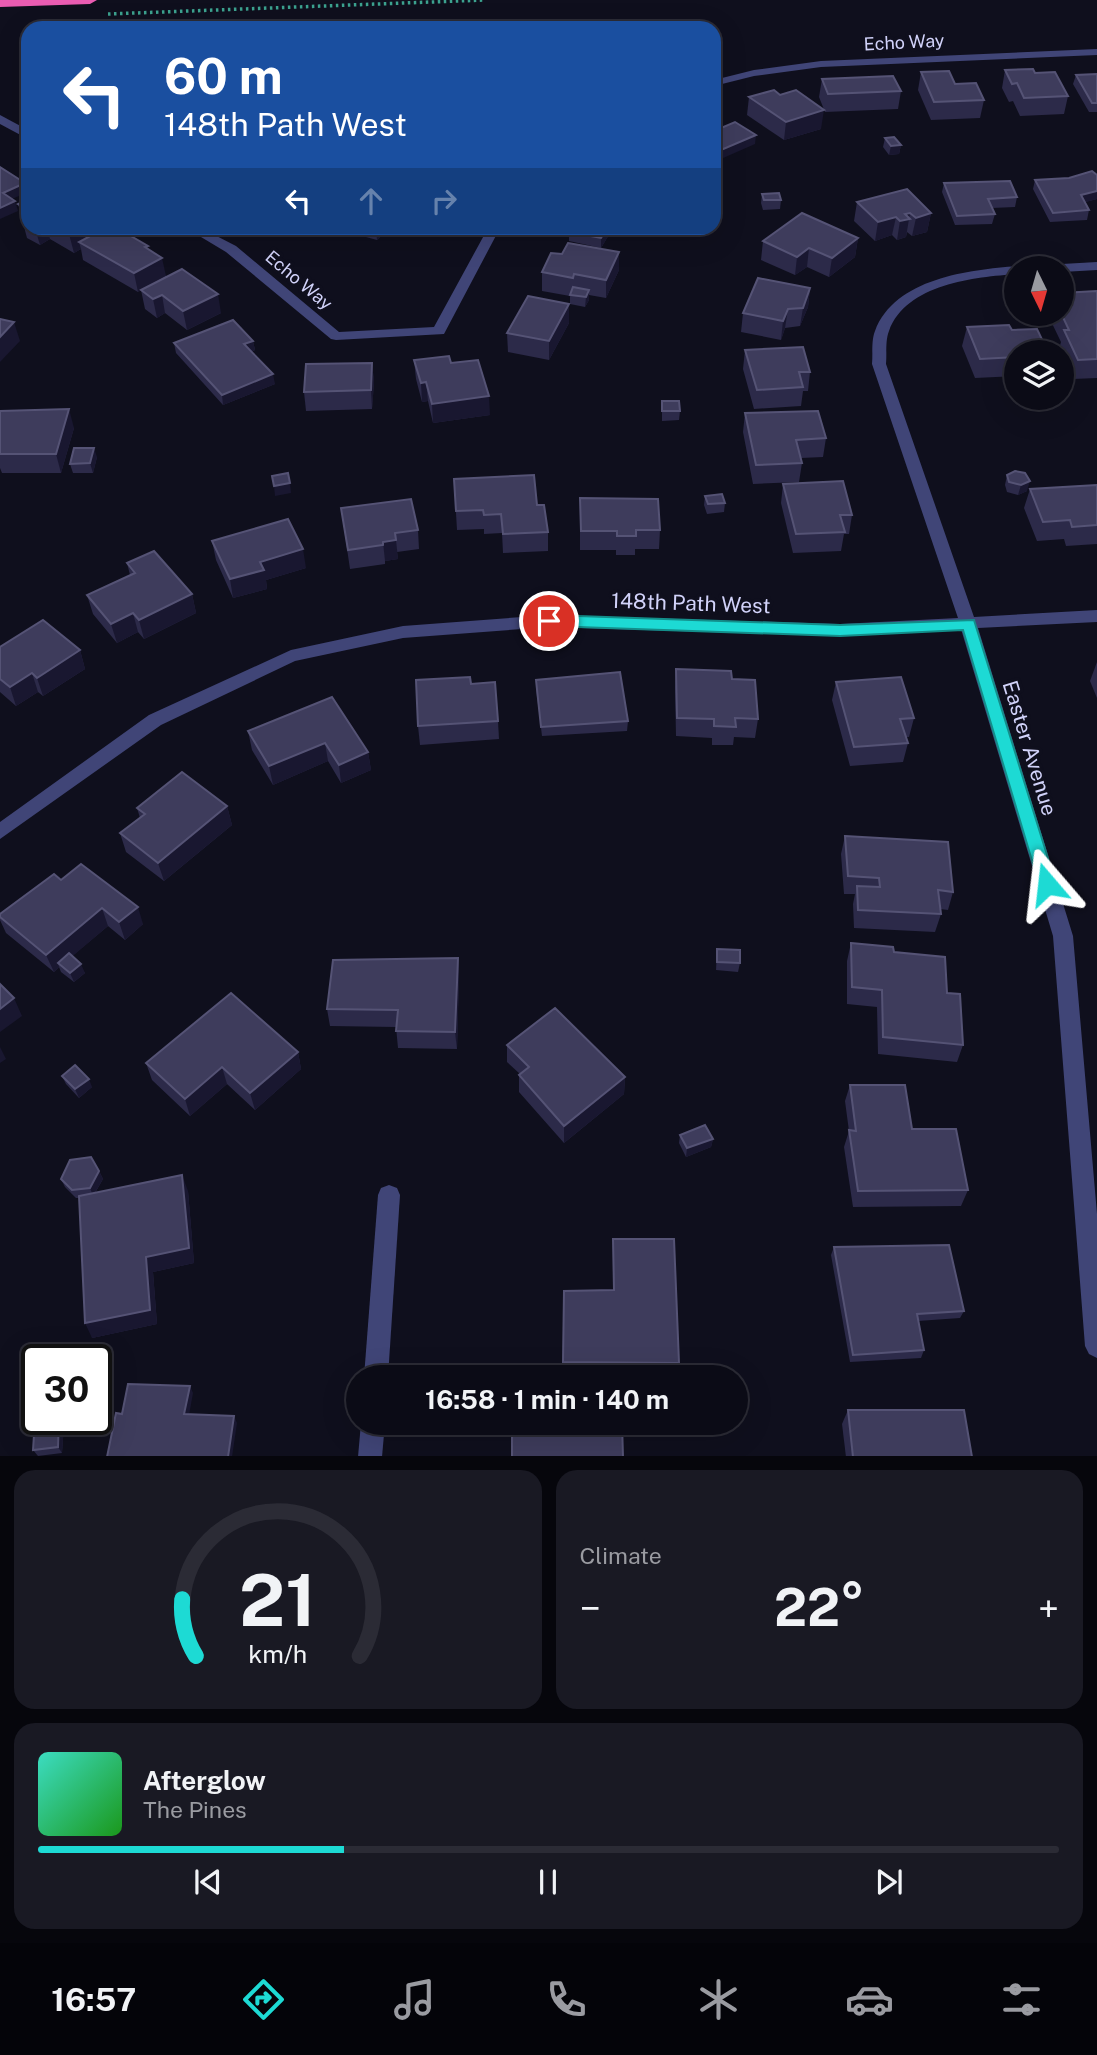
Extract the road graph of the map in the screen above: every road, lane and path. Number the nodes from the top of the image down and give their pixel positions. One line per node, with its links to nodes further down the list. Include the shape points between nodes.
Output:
1 (90, 0): 3 (highway)
2 (485, 0): 4 (path)
3 (0, 3)
4 (104, 15)
5 (1097, 52): 6 (street, Echo Way, via 821,65)
6 (721, 81)
7 (0, 119): 8 (street)
8 (21, 131)
9 (205, 235): 10 (street, Echo Way, via 231,249 336,336 439,331)
10 (490, 235)
11 (1097, 266): 12 (street)
12 (1074, 267)
13 (1004, 271): 15 (street, Easter Avenue, via 938,283 902,304 882,331 879,364)
14 (1097, 616): 15 (street, 148th Path West)
15 (968, 624): 16 (street, 148th Path West, via 840,630 549,621 403,632 291,656 155,720); 18 (street, Easter Avenue, via 1063,936)
16 (0, 832)
17 (389, 1195): 19 (street)
18 (1097, 1346)
19 (377, 1365)
20 (372, 1435): 21 (street)
21 (370, 1456)

